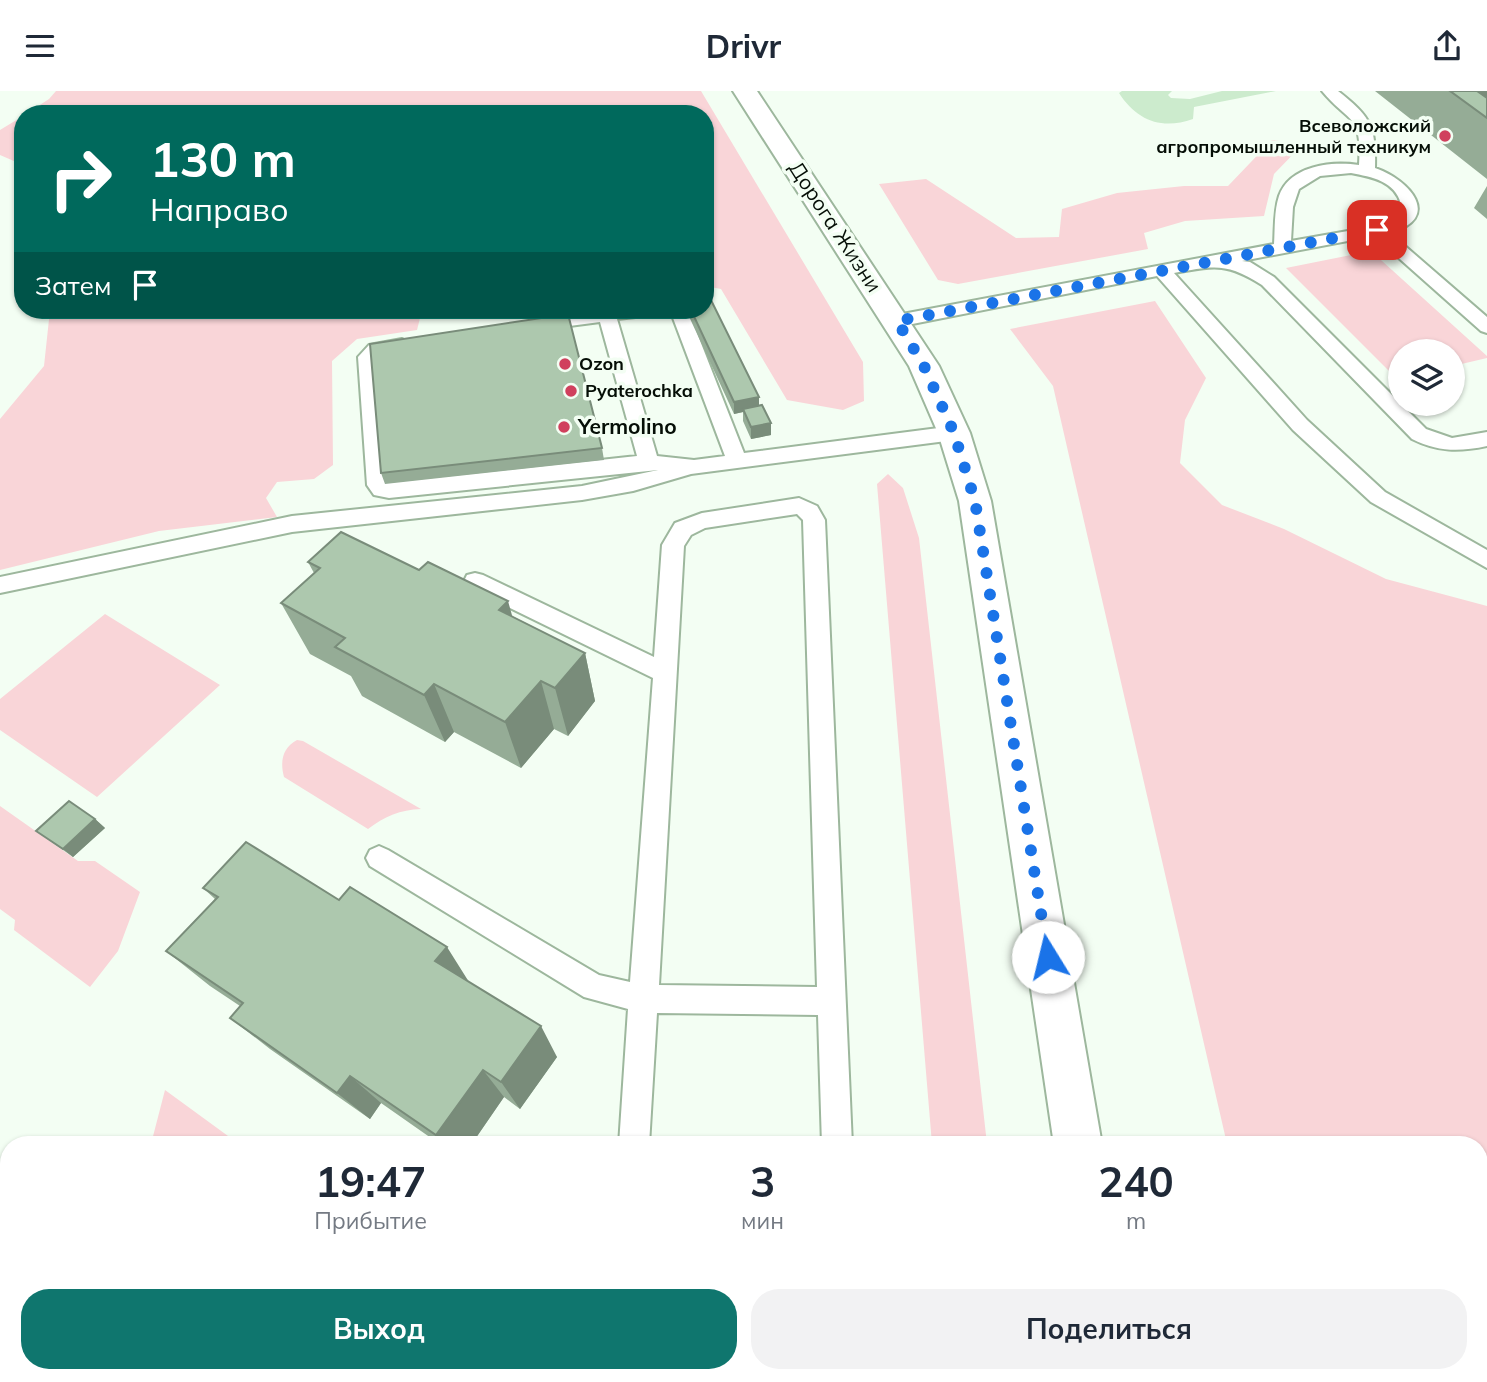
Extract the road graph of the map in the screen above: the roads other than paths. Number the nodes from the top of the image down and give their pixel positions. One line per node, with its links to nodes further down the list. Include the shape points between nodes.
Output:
1 (746, 91): 11 (main road, Дорога Жизни)
2 (1329, 91): 3 (lane, via 1361,117 1368,132)
3 (1367, 171): 4 (lane, via 1404,190 1410,204 1408,214 1395,226); 5 (lane, via 1326,169 1293,184 1287,196)
4 (1377, 230): 5 (lane); 12 (lane)
5 (1282, 248): 6 (lane)
6 (1211, 261): 7 (lane); 16 (lane, via 1244,266 1268,281 1419,434 1438,445)
7 (1162, 271): 11 (lane); 20 (lane, via 1300,425 1378,497)
8 (584, 319): 13 (lane)
9 (608, 319): 18 (lane)
10 (682, 319): 17 (lane)
11 (897, 321): 15 (main road, Дорога Жизни, via 924,366)
12 (1487, 327)
13 (514, 328)
14 (418, 343): 18 (lane, via 376,349 367,357 381,490)
15 (954, 433): 17 (lane); 29 (main road, Дорога Жизни, via 975,501)
16 (1487, 439)
17 (737, 461): 19 (lane)
18 (649, 462): 19 (lane)
19 (694, 467): 22 (lane, via 633,485 582,493 292,524)
20 (1487, 560)
21 (475, 581): 23 (lane)
22 (0, 585)
23 (664, 673): 25 (lane); 26 (lane, via 673,545 683,529 702,520 786,507 810,511 814,520)
24 (379, 857): 25 (lane, via 594,987)
25 (643, 999): 26 (lane); 27 (lane)
26 (832, 1001): 28 (lane)
27 (635, 1136)
28 (837, 1136)
29 (1077, 1136)

